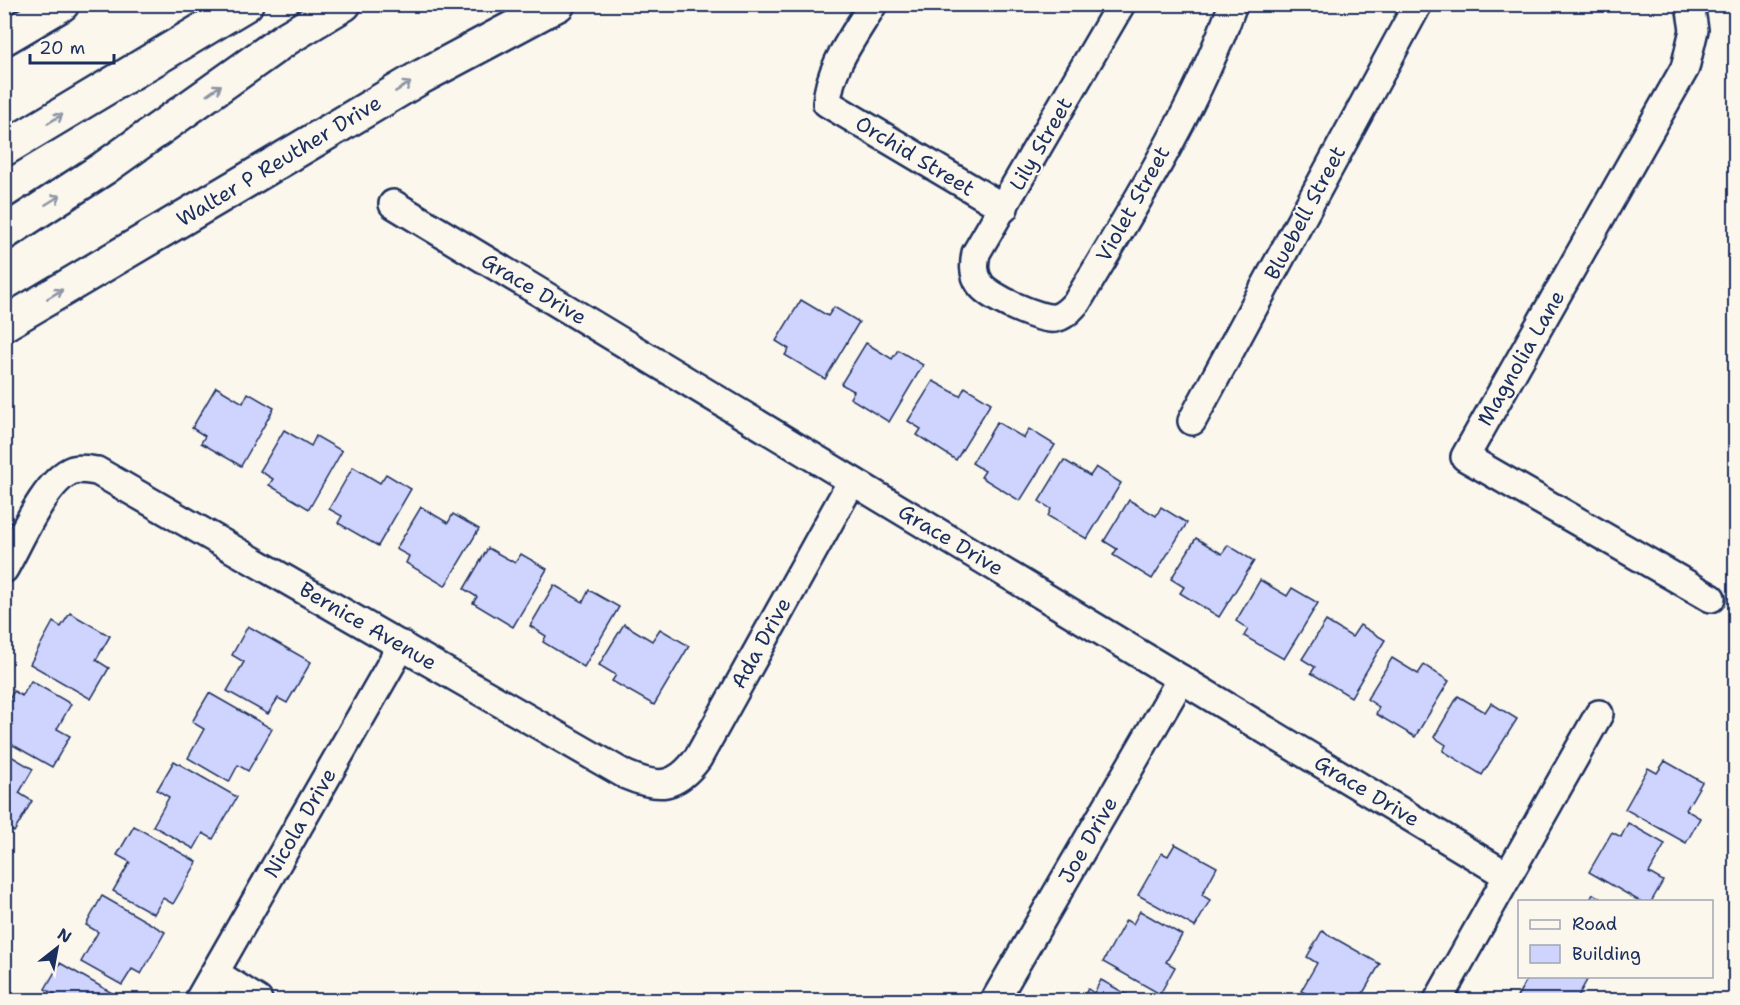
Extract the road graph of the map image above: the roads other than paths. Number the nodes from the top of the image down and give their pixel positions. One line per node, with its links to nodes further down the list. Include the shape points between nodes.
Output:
1 (62, 4): 10 (main road)
2 (246, 4): 11 (main road, one-way to 2)
3 (344, 4): 14 (main road, one-way to 3, via 104,168 287,38)
4 (558, 4): 16 (main road, Walter P Reuther Drive, one-way to 4, via 421,77)
5 (873, 4): 13 (street, Orchid Street, via 835,69 827,103)
6 (1121, 4): 13 (street, Lily Street)
7 (1233, 4): 15 (street, Violet Street, via 1221,38 1145,187 1066,314 1053,318 1034,315)
8 (1418, 4): 17 (street, Bluebell Street)
9 (1690, 4): 20 (street, Magnolia Lane, via 1694,30 1685,68 1465,458)
10 (4, 38)
11 (4, 149)
12 (393, 204): 18 (street, Grace Drive)
13 (1004, 208): 15 (street, Lily Street, via 976,253 973,267)
14 (4, 233)
15 (981, 286)
16 (4, 324)
17 (1192, 421)
18 (852, 481): 22 (street, Grace Drive); 24 (street, Ada Drive, via 698,758 687,773)
19 (4, 569): 21 (street, Bernice Avenue, via 48,494 72,470 97,471)
20 (1711, 598)
21 (402, 645): 24 (street, Bernice Avenue, via 626,775); 26 (street, Nicola Drive)
22 (1181, 679): 25 (street, Grace Drive); 29 (street, Joe Drive)
23 (1599, 714): 25 (street)
24 (654, 786)
25 (1508, 876): 30 (street)
26 (215, 973): 27 (street, Nicola Drive); 28 (street)
27 (199, 1000)
28 (258, 1000)
29 (995, 1000)
30 (1438, 1000)

